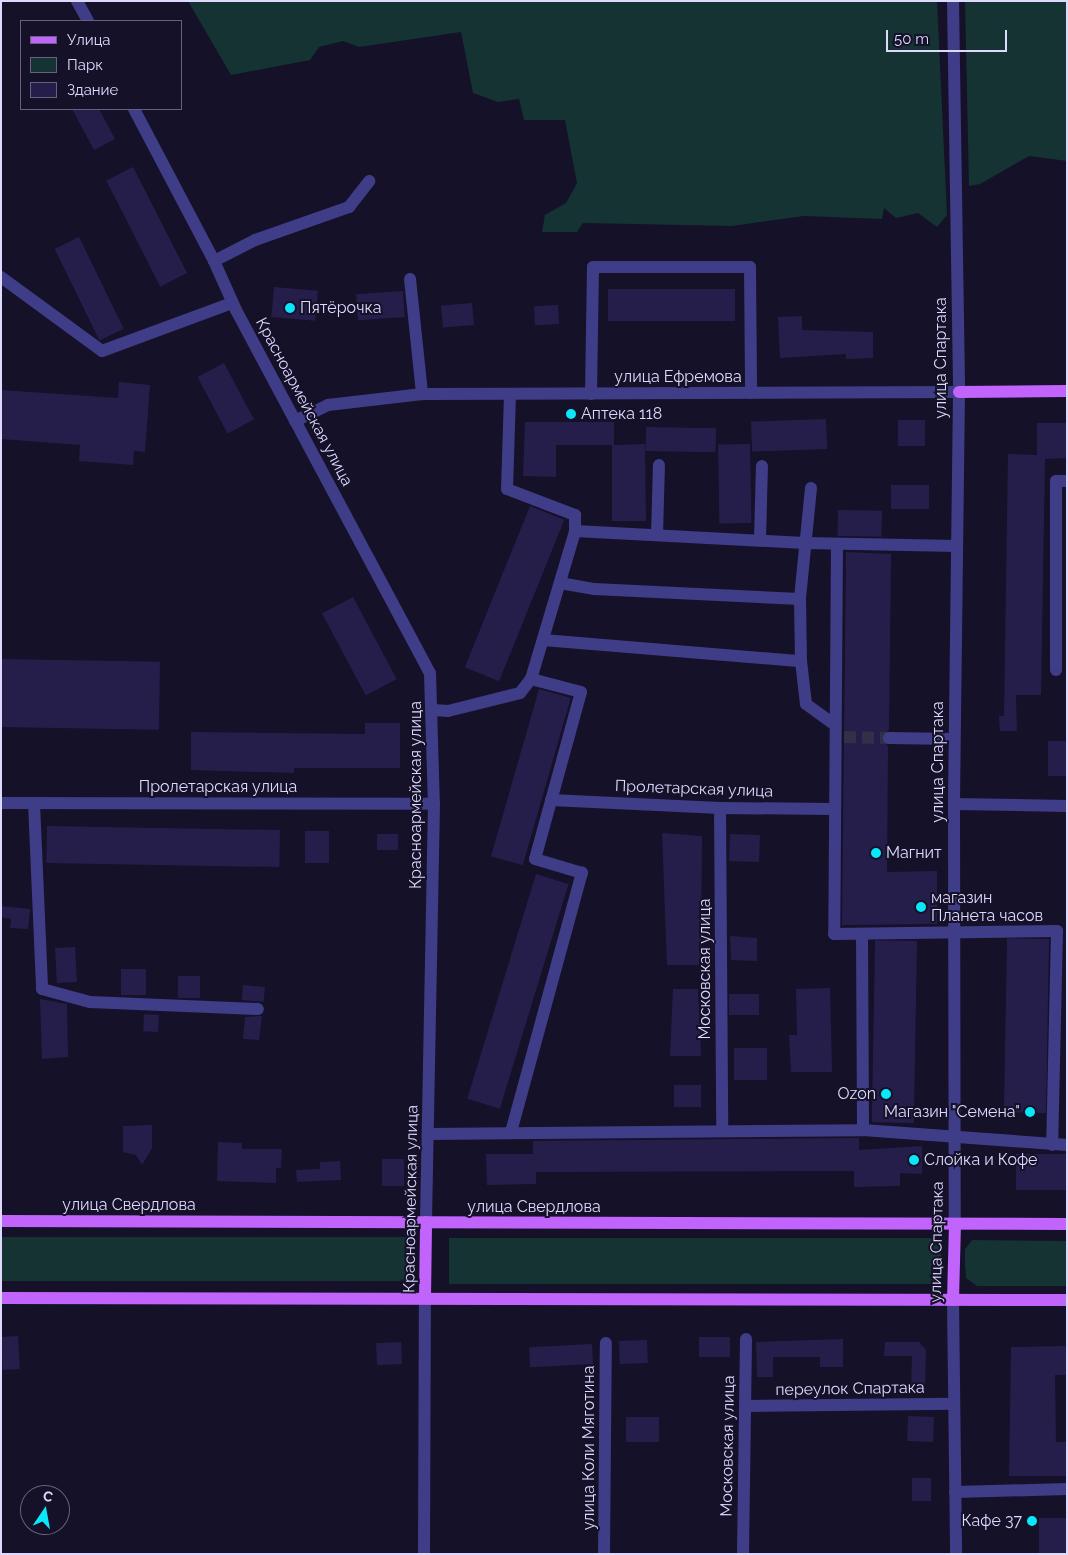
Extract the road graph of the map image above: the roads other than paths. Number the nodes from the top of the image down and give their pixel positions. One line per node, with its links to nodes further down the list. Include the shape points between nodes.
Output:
1 (77, 1): 3 (street)
2 (953, 1): 11 (street, улица Спартака)
3 (87, 20)
4 (135, 110): 6 (street, Красноармейская улица)
5 (368, 181): 6 (street, via 349,206 255,240)
6 (214, 261): 9 (street, Красноармейская улица)
7 (1, 277): 9 (street, via 102,351)
8 (410, 279): 13 (street)
9 (232, 303): 16 (street, Красноармейская улица)
10 (1067, 391): 11 (main road, улица Ефремова)
11 (958, 392): 12 (street, улица Ефремова); 26 (street, улица Спартака)
12 (752, 393): 15 (street, улица Ефремова); 15 (street, via 750,267 593,267)
13 (422, 394): 14 (street, улица Ефремова); 16 (street, улица Ефремова, via 328,405)
14 (510, 394): 15 (street, улица Ефремова); 21 (street, via 507,489 575,515)
15 (591, 394)
16 (294, 421): 33 (street, Красноармейская улица, via 420,649 430,673)
17 (659, 466): 22 (street)
18 (762, 466): 23 (street)
19 (1067, 481): 31 (street, via 1056,481)
20 (811, 488): 24 (street)
21 (575, 531): 22 (street); 27 (street)
22 (657, 536): 23 (street)
23 (760, 540): 24 (street)
24 (805, 543): 25 (street); 28 (street)
25 (837, 544): 26 (street); 34 (street)
26 (957, 546): 36 (street, улица Спартака)
27 (560, 582): 28 (street, via 594,589); 29 (street)
28 (800, 599): 30 (street)
29 (543, 640): 30 (street); 32 (street)
30 (801, 661): 34 (street, via 806,704)
31 (1056, 670)
32 (531, 679): 33 (street, via 520,693 448,711); 37 (street, via 581,692)
33 (433, 710): 40 (street, Красноармейская улица)
34 (838, 733): 44 (street)
35 (888, 738): 36 (street)
36 (954, 739): 41 (street, улица Спартака)
37 (552, 800): 43 (street, Пролетарская улица); 50 (street, via 535,859 582,873)
38 (1, 803): 39 (street, Пролетарская улица)
39 (34, 803): 40 (street, Пролетарская улица); 47 (street, via 42,989 90,1002)
40 (434, 804): 51 (street, Красноармейская улица)
41 (954, 804): 42 (street); 45 (street, улица Спартака)
42 (1067, 806)
43 (720, 808): 44 (street, Пролетарская улица); 48 (street, Московская улица)
44 (834, 808): 46 (street, via 834,934)
45 (954, 933): 46 (street); 52 (street, улица Спартака); 53 (street, via 1057,931)
46 (862, 934): 49 (street)
47 (258, 1009)
48 (722, 1130): 49 (street); 50 (street)
49 (863, 1130): 52 (street)
50 (511, 1132): 51 (street)
51 (428, 1134): 56 (street, Красноармейская улица)
52 (954, 1139): 53 (street); 57 (street, улица Спартака)
53 (1052, 1145): 54 (street)
54 (1067, 1145)
55 (1, 1221): 56 (main road, улица Свердлова)
56 (426, 1222): 57 (main road, улица Свердлова); 60 (main road, Красноармейская улица)
57 (955, 1224): 58 (main road, улица Свердлова); 61 (main road, улица Спартака)
58 (1067, 1224)
59 (1, 1298): 60 (main road)
60 (425, 1298): 61 (main road); 69 (street, Красноармейская улица)
61 (953, 1300): 62 (main road); 65 (street, улица Спартака)
62 (1067, 1300)
63 (746, 1339): 66 (street, Московская улица)
64 (606, 1343): 70 (street, улица Коли Мяготина)
65 (954, 1404): 66 (street, переулок Спартака); 68 (street, улица Спартака)
66 (746, 1406): 71 (street, Московская улица)
67 (1067, 1489): 68 (street)
68 (955, 1492): 72 (street, улица Спартака)
69 (424, 1554)
70 (604, 1554)
71 (743, 1554)
72 (956, 1554)

